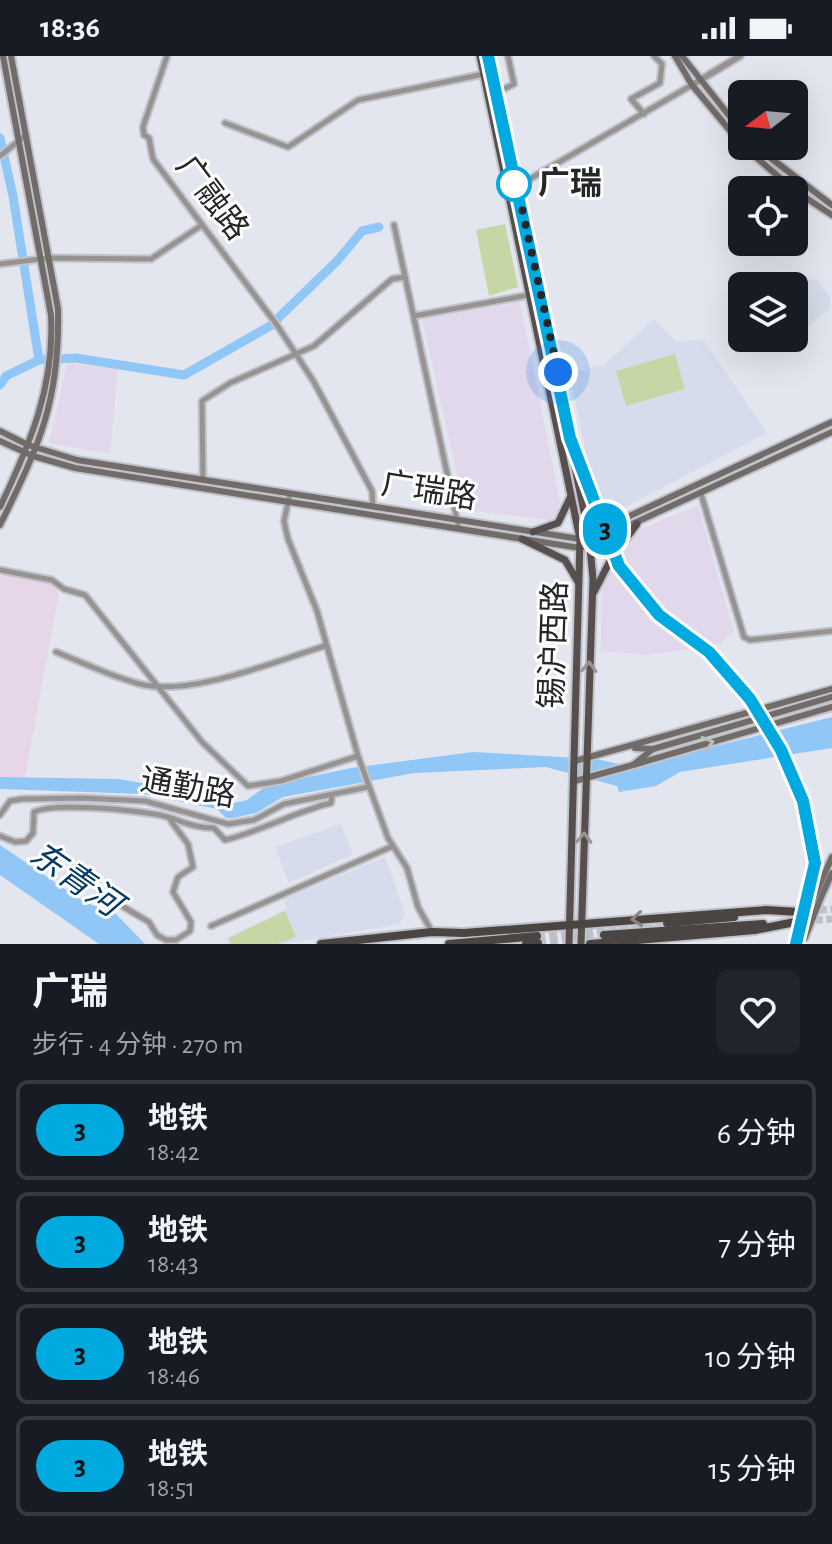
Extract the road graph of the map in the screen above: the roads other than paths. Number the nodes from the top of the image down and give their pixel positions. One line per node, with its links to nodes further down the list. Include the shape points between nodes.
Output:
1 (3, 56): 19 (main road)
2 (11, 56): 18 (main road)
3 (167, 56): 29 (street, 广融路, via 144,135 153,159)
4 (480, 56): 11 (main road, 锡沪西路)
5 (491, 56): 13 (main road)
6 (508, 56): 13 (street, via 514,84)
7 (654, 56): 14 (street, via 662,64 660,83 631,99)
8 (675, 56): 12 (main road)
9 (682, 56): 12 (main road)
10 (740, 56): 12 (street)
11 (484, 74): 16 (street, via 358,100 288,147); 25 (main road, 锡沪西路)
12 (696, 82): 14 (street); 15 (main road); 17 (main road)
13 (498, 92): 24 (main road)
14 (644, 114): 24 (street)
15 (728, 117)
16 (225, 123)
17 (728, 127)
18 (26, 135): 19 (street); 31 (main road)
19 (15, 144): 20 (street); 32 (main road)
20 (0, 156)
21 (759, 160): 23 (main road)
22 (773, 160): 27 (main road)
23 (777, 176)
24 (517, 186): 25 (street); 51 (main road)
25 (509, 191): 35 (main road, 锡沪西路)
26 (808, 199): 28 (main road)
27 (832, 205)
28 (832, 215)
29 (202, 225): 31 (street, via 151,259); 38 (street, 广融路)
30 (394, 225): 34 (street)
31 (49, 258): 32 (street); 37 (main road, via 58,309)
32 (41, 259): 33 (street); 37 (main road)
33 (0, 264)
34 (405, 277): 36 (street); 38 (street, via 392,279 314,346)
35 (529, 295): 36 (street); 49 (main road, 锡沪西路)
36 (414, 316): 55 (street)
37 (56, 345): 39 (main road)
38 (296, 353): 48 (street, via 202,401); 54 (street, via 372,491)
39 (54, 369): 44 (main road); 45 (main road, via 53,398)
40 (832, 422): 56 (main road, 广瑞路)
41 (0, 431): 44 (main road, 广瑞路)
42 (832, 432): 50 (main road, 广瑞路)
43 (0, 441): 46 (main road, 广瑞路)
44 (28, 445): 45 (main road, 广瑞路); 46 (main road)
45 (36, 448): 47 (main road); 48 (main road, 广瑞路, via 77,460)
46 (24, 453): 47 (main road, 广瑞路); 53 (main road)
47 (33, 456): 52 (main road, 广瑞路, via 75,468); 58 (main road)
48 (203, 480): 52 (main road, 广瑞路)
49 (571, 492): 60 (main road, via 564,518); 63 (main road, 锡沪西路)
50 (701, 494): 57 (main road, 广瑞路); 68 (street, via 744,637)
51 (584, 495): 56 (main road, via 599,514); 61 (main road)
52 (289, 498): 54 (main road, 广瑞路); 59 (main road, 广瑞路); 69 (street, via 284,521 288,539)
53 (0, 507)
54 (373, 507): 55 (main road, 广瑞路)
55 (458, 520): 59 (street); 60 (main road, 广瑞路)
56 (627, 520): 61 (main road, 广瑞路)
57 (637, 524): 64 (main road, 广瑞路); 67 (main road)
58 (0, 525)
59 (459, 529): 62 (main road, 广瑞路)
60 (533, 532): 63 (main road, 广瑞路)
61 (589, 536): 63 (main road, 广瑞路); 64 (main road)
62 (522, 539): 63 (main road, 广瑞路); 66 (main road, via 565,560)
63 (580, 543): 64 (main road, 广瑞路); 66 (main road, 锡沪西路)
64 (590, 546): 67 (main road)
65 (0, 570): 71 (street, via 52,580 85,595)
66 (580, 592): 79 (main road, 锡沪西路)
67 (592, 597): 78 (main road, one-way to 67)
68 (832, 631)
69 (325, 646): 71 (street, via 202,682); 77 (street)
70 (56, 652): 71 (street, via 126,680)
71 (157, 686): 77 (street, via 202,742 248,786)
72 (832, 689): 75 (main road)
73 (832, 697): 76 (main road, bridge)
74 (832, 707): 80 (main road, one-way to 74)
75 (628, 748): 76 (main road); 78 (main road)
76 (653, 749): 80 (main road)
77 (360, 759): 83 (street)
78 (585, 759): 79 (main road); 81 (main road)
79 (575, 761): 82 (main road, 锡沪西路)
80 (633, 765): 81 (main road)
81 (585, 781): 82 (main road); 96 (main road, one-way to 81)
82 (575, 784): 97 (main road)
83 (368, 787): 84 (street, 通勤路); 90 (street)
84 (332, 795): 85 (street, 通勤路, via 284,804 241,824); 88 (street, via 331,803 225,840 214,828)
85 (129, 800): 86 (street); 87 (street, 通勤路, via 21,799 10,801)
86 (129, 812): 88 (street); 89 (street, via 38,809 26,841)
87 (0, 815)
88 (171, 820): 93 (street, via 193,857 193,867 178,877 173,892 191,922 190,931 166,940 149,922)
89 (0, 836)
90 (393, 846): 98 (street); 99 (street)
91 (832, 857): 94 (main road)
92 (832, 873): 94 (main road)
93 (100, 893)
94 (819, 894): 102 (main road, bridge)
95 (667, 923): 96 (highway, one-way to 96, via 799,912)
96 (581, 924): 97 (highway); 107 (main road)
97 (570, 925): 99 (highway); 106 (main road)
98 (211, 926)
99 (432, 932): 103 (highway)
100 (604, 935): 108 (highway, via 795,922)
101 (537, 939): 104 (highway); 105 (highway)
102 (799, 942)
103 (321, 944)
104 (449, 944)
105 (526, 944)
106 (569, 944)
107 (581, 944)
108 (590, 944)

